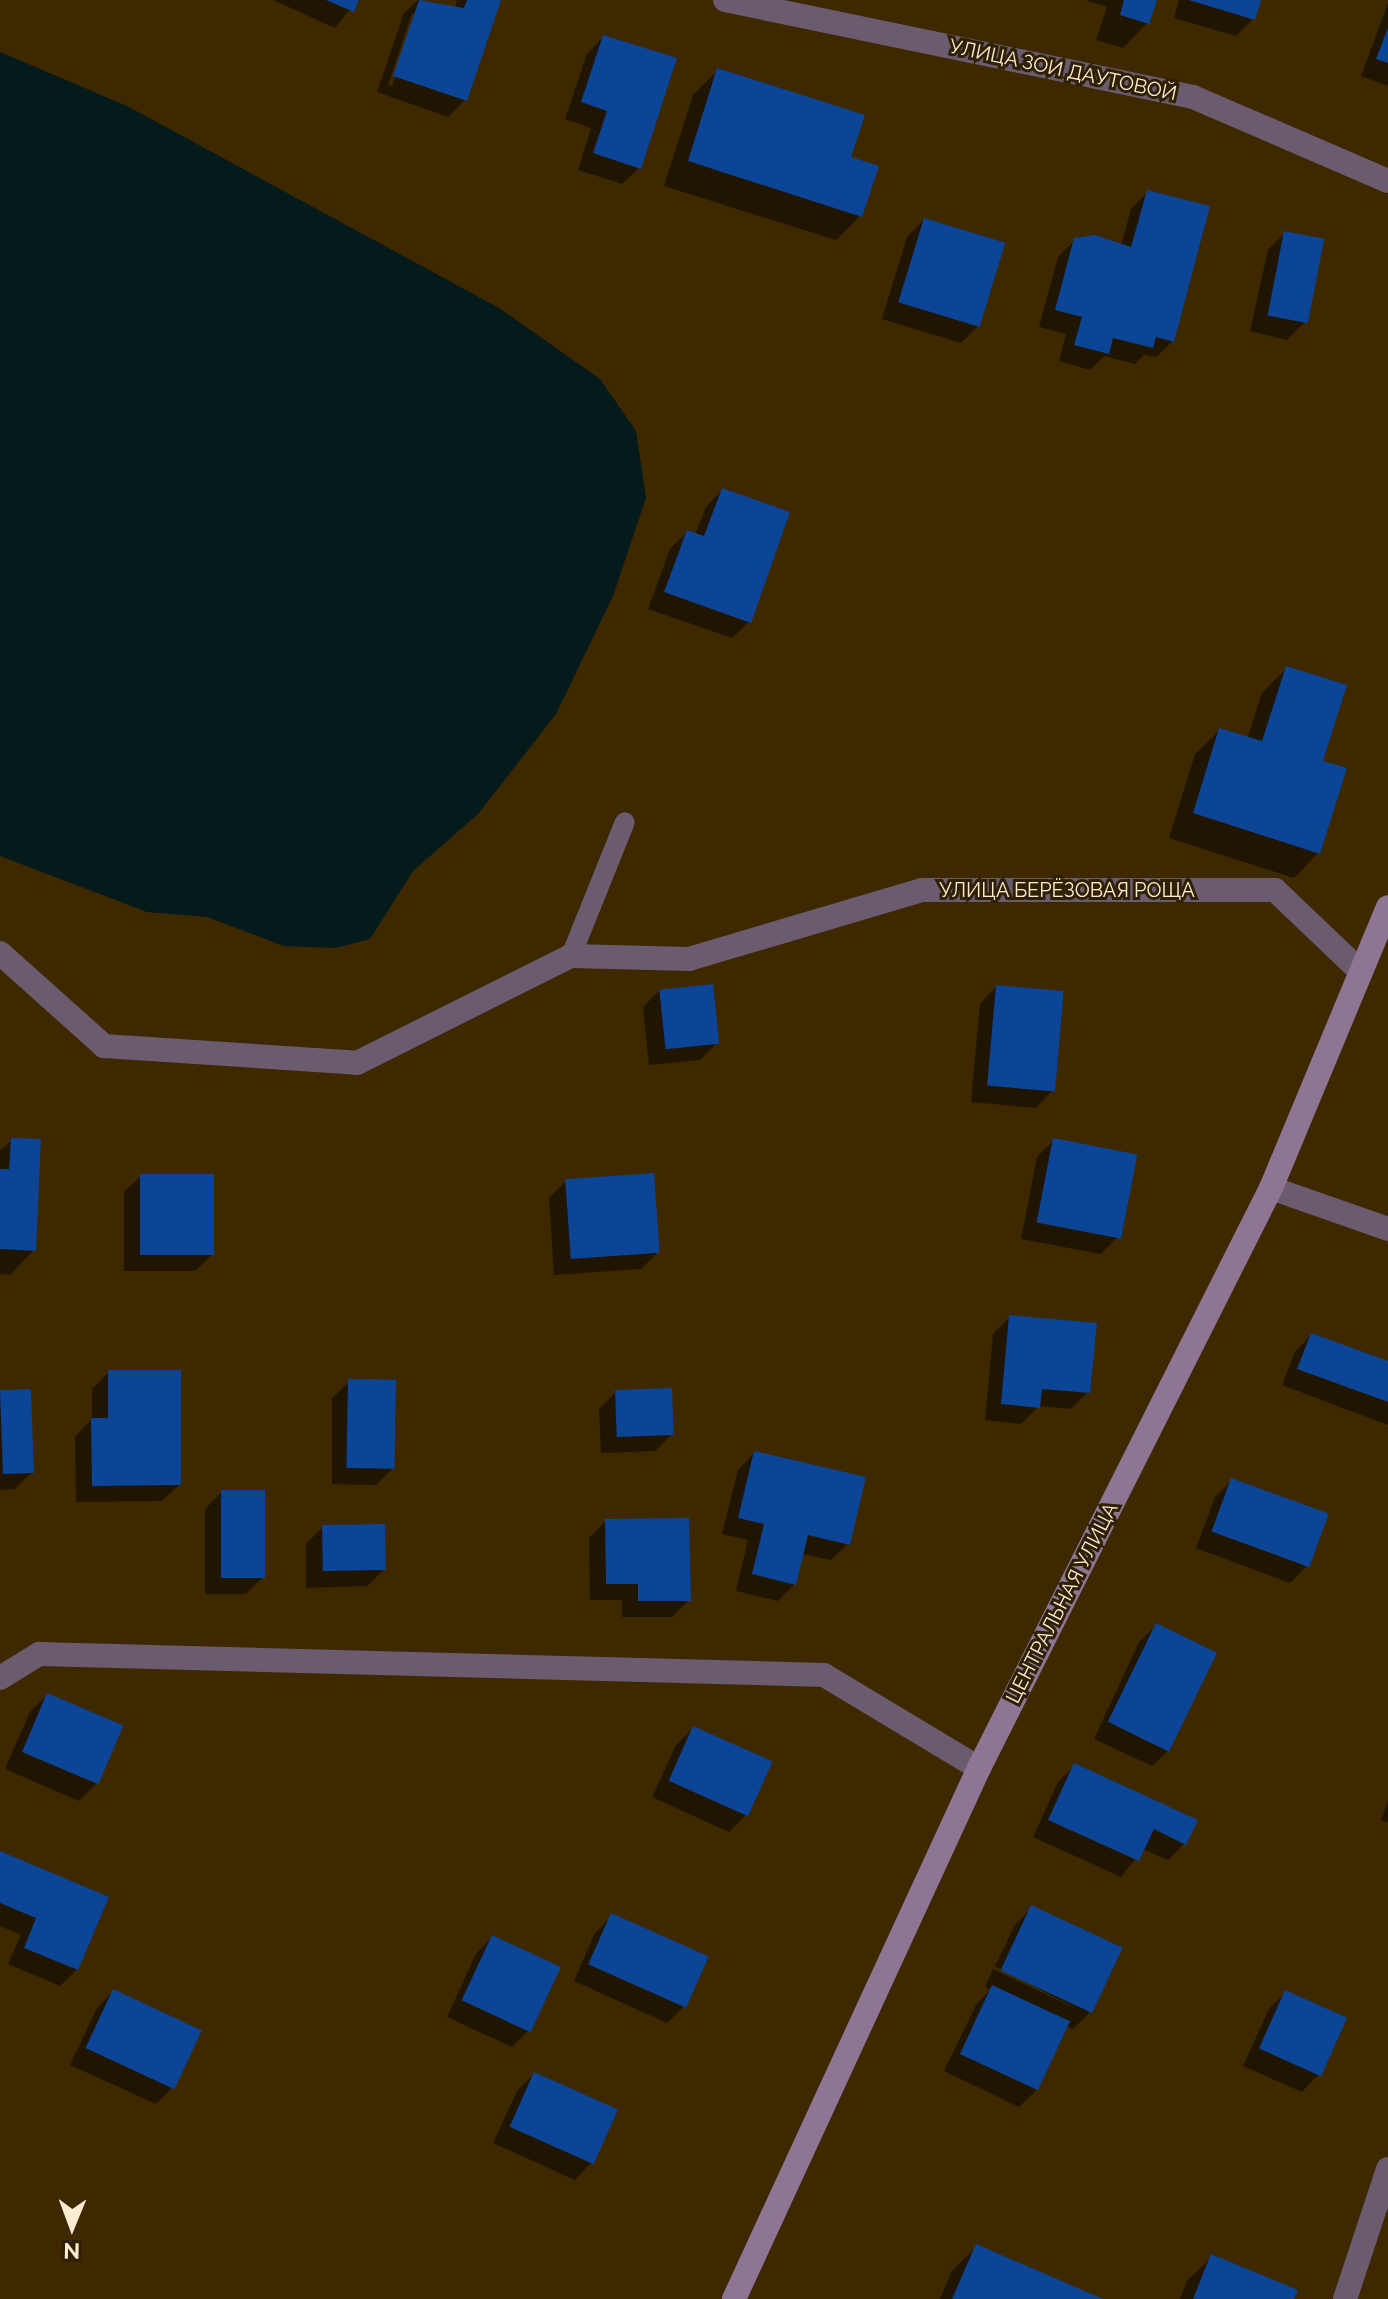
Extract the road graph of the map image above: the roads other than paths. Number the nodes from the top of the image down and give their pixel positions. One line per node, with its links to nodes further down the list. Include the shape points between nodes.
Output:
1 (725, 0): 2 (street, УЛИЦА ЗОИ ДАУТОВОЙ, via 1193,97)
2 (1388, 181)
3 (625, 822): 6 (lane)
4 (1388, 907): 7 (street, ЦЕНТРАЛЬНАЯ УЛИЦА)
5 (0, 953): 6 (street, УЛИЦА БЕРЁЗОВАЯ РОЩА, via 104,1046 357,1063)
6 (571, 956): 7 (street, УЛИЦА БЕРЁЗОВАЯ РОЩА, via 689,959 922,890 1275,890)
7 (1359, 970): 8 (street, ЦЕНТРАЛЬНАЯ УЛИЦА)
8 (1271, 1188): 9 (street); 11 (street, ЦЕНТРАЛЬНАЯ УЛИЦА)
9 (1388, 1229)
10 (0, 1678): 11 (street, via 39,1654 824,1675)
11 (979, 1768): 13 (street, ЦЕНТРАЛЬНАЯ УЛИЦА)
12 (1388, 2169): 14 (street)
13 (734, 2299)
14 (1345, 2299)

